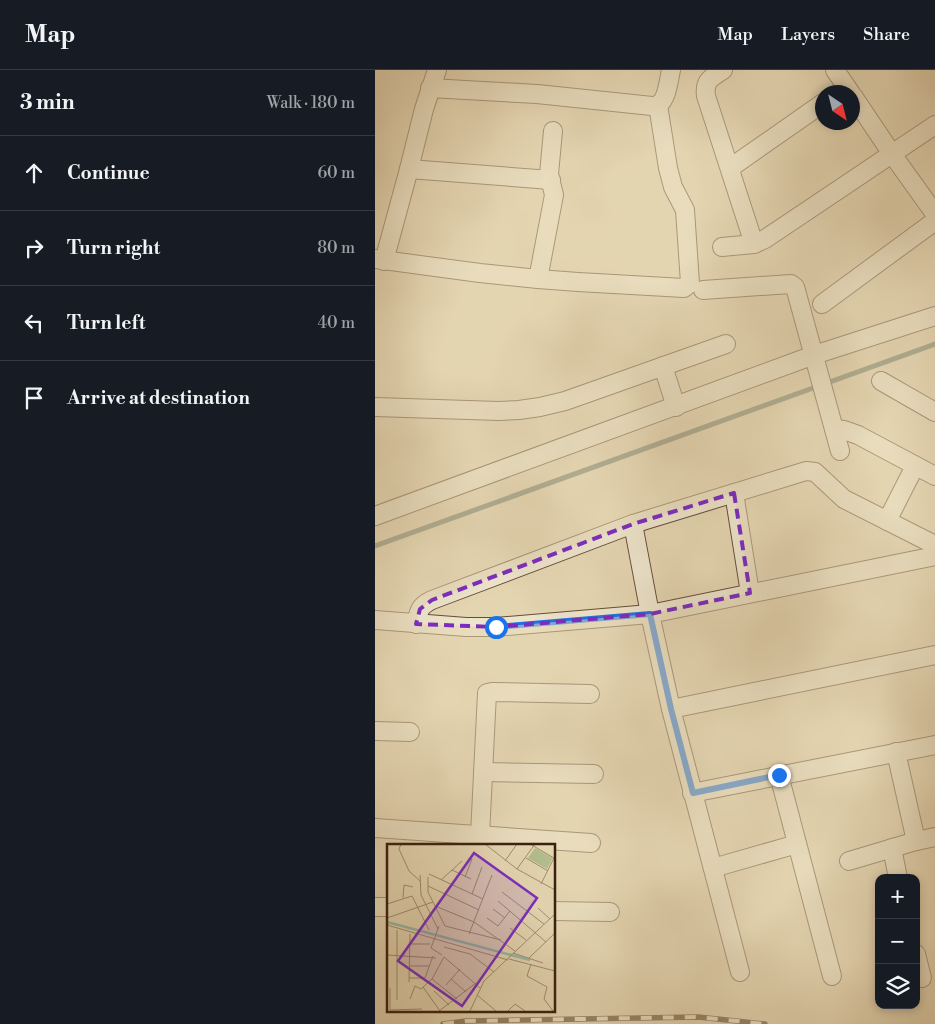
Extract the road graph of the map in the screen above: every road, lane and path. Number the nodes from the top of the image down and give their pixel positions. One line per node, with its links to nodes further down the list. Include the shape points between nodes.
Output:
1 (437, 70): 6 (street)
2 (671, 70): 7 (street, via 665,96)
3 (723, 70): 13 (street, via 710,79 705,89)
4 (835, 70): 5 (street)
5 (843, 85)
6 (430, 88): 7 (street); 14 (street)
7 (658, 105): 21 (street, via 667,168 685,210 688,286)
8 (815, 109): 13 (street)
9 (860, 110): 12 (street)
10 (935, 125): 12 (street)
11 (553, 131): 15 (street, via 549,165)
12 (892, 154): 16 (street); 18 (street)
13 (730, 168): 18 (street)
14 (409, 169): 15 (street); 20 (street)
15 (551, 180): 21 (street, via 555,195)
16 (935, 214)
17 (935, 221): 23 (street)
18 (754, 244): 19 (street)
19 (721, 247)
20 (379, 260): 21 (street)
21 (538, 279)
22 (703, 290): 26 (street, via 791,284 797,292)
23 (822, 304)
24 (935, 316): 26 (street)
25 (726, 344): 27 (street)
26 (815, 358): 29 (street); 32 (street)
27 (663, 366): 29 (street); 30 (street, via 565,401 519,410)
28 (881, 381): 31 (street)
29 (676, 406): 37 (street)
30 (375, 407)
31 (935, 412)
32 (834, 429): 33 (street); 34 (street, via 859,435)
33 (840, 451)
34 (915, 466): 35 (street); 38 (street)
35 (935, 476)
36 (734, 493): 38 (street, via 798,472 815,472 844,499); 39 (street); 42 (street)
37 (375, 516)
38 (887, 521): 40 (street)
39 (633, 524): 43 (street); 45 (street, via 432,600 420,609)
40 (935, 545)
41 (935, 556): 42 (street)
42 (750, 594): 43 (street)
43 (650, 614): 45 (street, via 496,627); 48 (street)
44 (375, 620): 45 (street)
45 (416, 624)
46 (935, 655): 48 (street)
47 (590, 694): 53 (street, via 489,692 486,697)
48 (671, 709): 56 (street)
49 (375, 731): 50 (street)
50 (410, 732)
51 (935, 744): 52 (street)
52 (896, 752): 55 (street); 60 (street)
53 (483, 772): 54 (street); 58 (street)
54 (594, 774)
55 (779, 775): 56 (street); 62 (street)
56 (693, 793): 65 (street)
57 (375, 828): 58 (street)
58 (480, 835): 61 (street)
59 (935, 837): 60 (street)
60 (916, 841): 63 (street)
61 (591, 843)
62 (797, 844): 65 (street); 71 (street)
63 (891, 848): 64 (street); 66 (street)
64 (849, 861)
65 (713, 868): 70 (street)
66 (898, 874)
67 (555, 911): 68 (street)
68 (611, 912)
69 (918, 964): 72 (street)
70 (740, 972)
71 (832, 976)
72 (922, 978)

